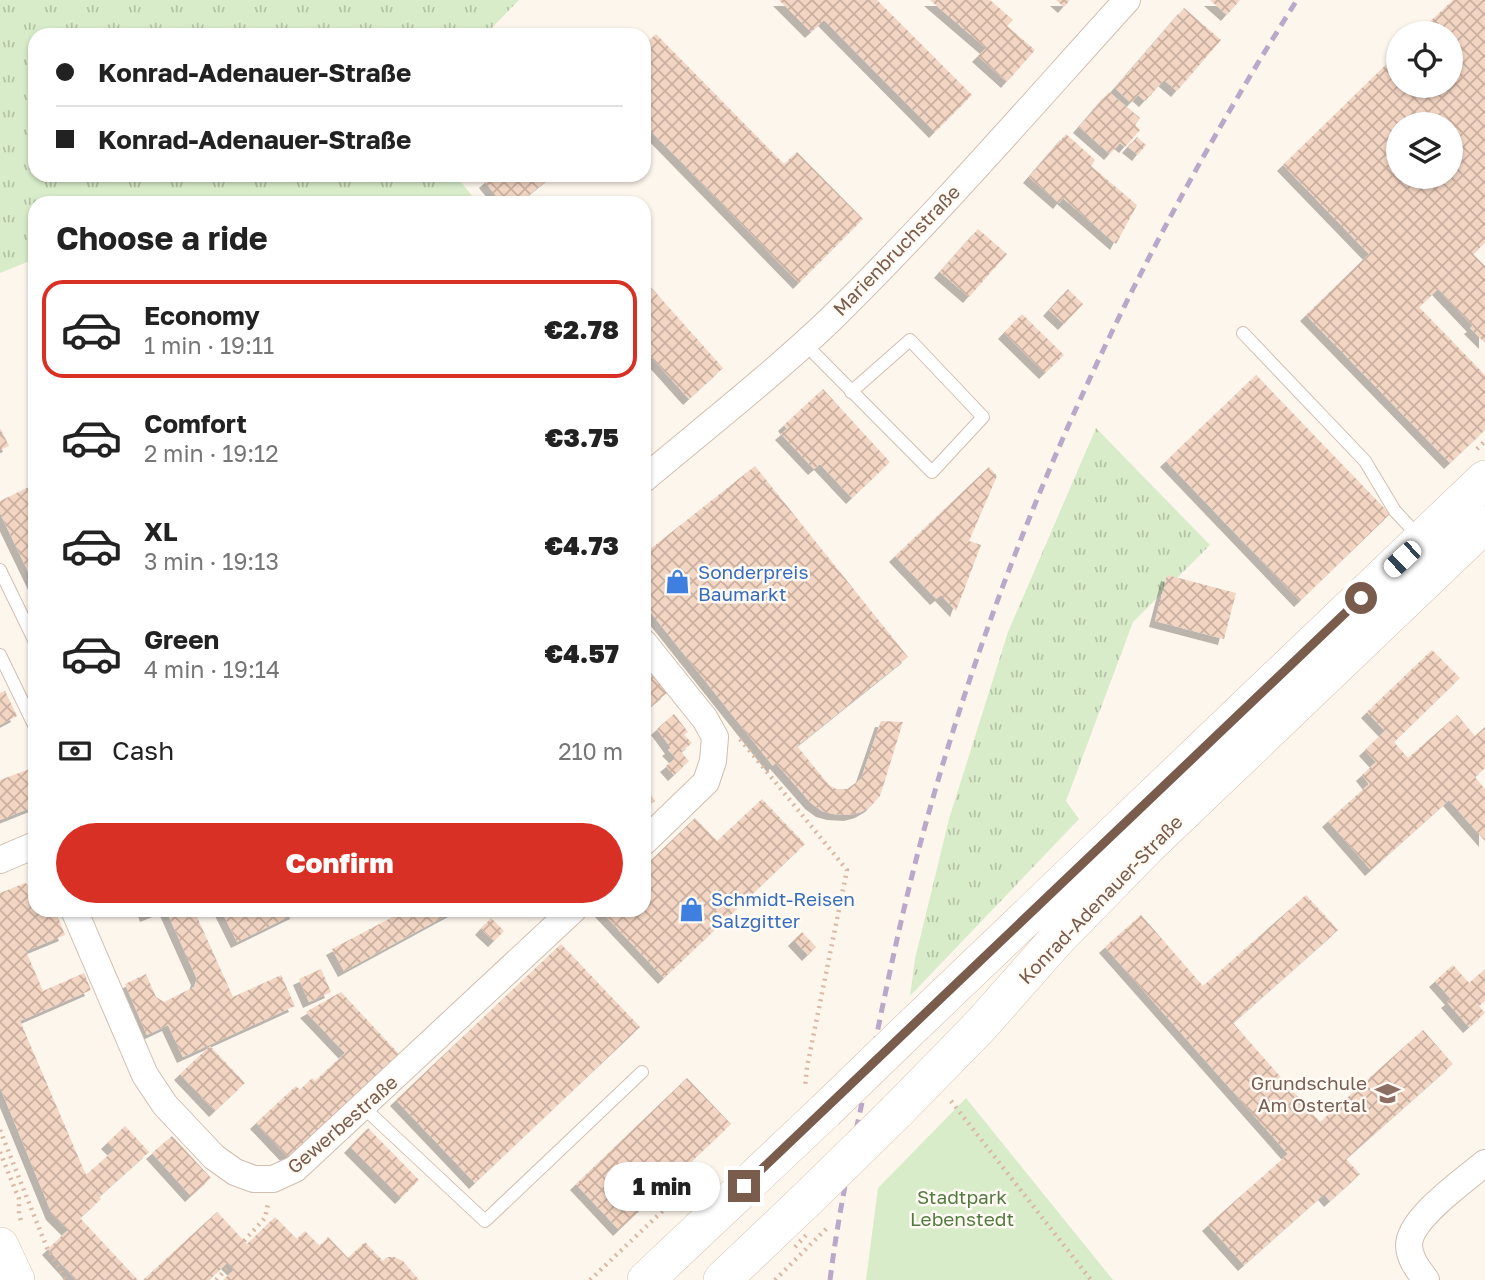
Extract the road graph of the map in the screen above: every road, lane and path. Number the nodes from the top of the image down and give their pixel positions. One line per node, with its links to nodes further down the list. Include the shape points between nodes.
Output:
1 (1127, 0): 3 (street, Marienbruchstraße, via 907,242)
2 (1242, 333): 8 (lane, via 1365,461 1395,511)
3 (804, 342): 4 (lane); 5 (street, Marienbruchstraße)
4 (851, 392): 4 (lane, via 932,472 984,417 910,340)
5 (651, 473)
6 (1485, 479): 8 (street, Konrad-Adenauer-Straße)
7 (1485, 524): 38 (street, Konrad-Adenauer-Straße, bridge, via 1147,847 896,1112)
8 (1422, 540): 23 (street, Konrad-Adenauer-Straße, bridge)
9 (0, 570): 10 (lane)
10 (28, 628)
11 (651, 652): 14 (street)
12 (0, 655): 13 (lane)
13 (28, 713)
14 (705, 719): 15 (street, via 715,737 706,782); 23 (path, via 727,724 847,870 807,1067)
15 (651, 835)
16 (28, 848): 17 (street)
17 (0, 860)
18 (77, 917): 27 (street, Gewerbestraße, via 152,1089 214,1157 235,1172)
19 (566, 917): 22 (street, Gewerbestraße)
20 (642, 1072): 22 (lane, via 485,1221)
21 (951, 1101): 40 (path)
22 (363, 1107): 27 (street, Gewerbestraße, via 295,1169)
23 (813, 1120): 37 (street, Konrad-Adenauer-Straße)
24 (0, 1130): 34 (path, via 47,1248)
25 (0, 1152): 29 (path, via 19,1199)
26 (1485, 1163): 41 (street, via 1412,1231 1412,1260)
27 (273, 1179): 30 (path, via 265,1218)
28 (673, 1201): 36 (path)
29 (13, 1239): 33 (street)
30 (244, 1241)
31 (230, 1265): 35 (path)
32 (790, 1265): 39 (path)
33 (16, 1280)
34 (66, 1280)
35 (216, 1280)
36 (590, 1280)
37 (646, 1280)
38 (722, 1280)
39 (775, 1280)
40 (1091, 1280)
41 (1426, 1280)

